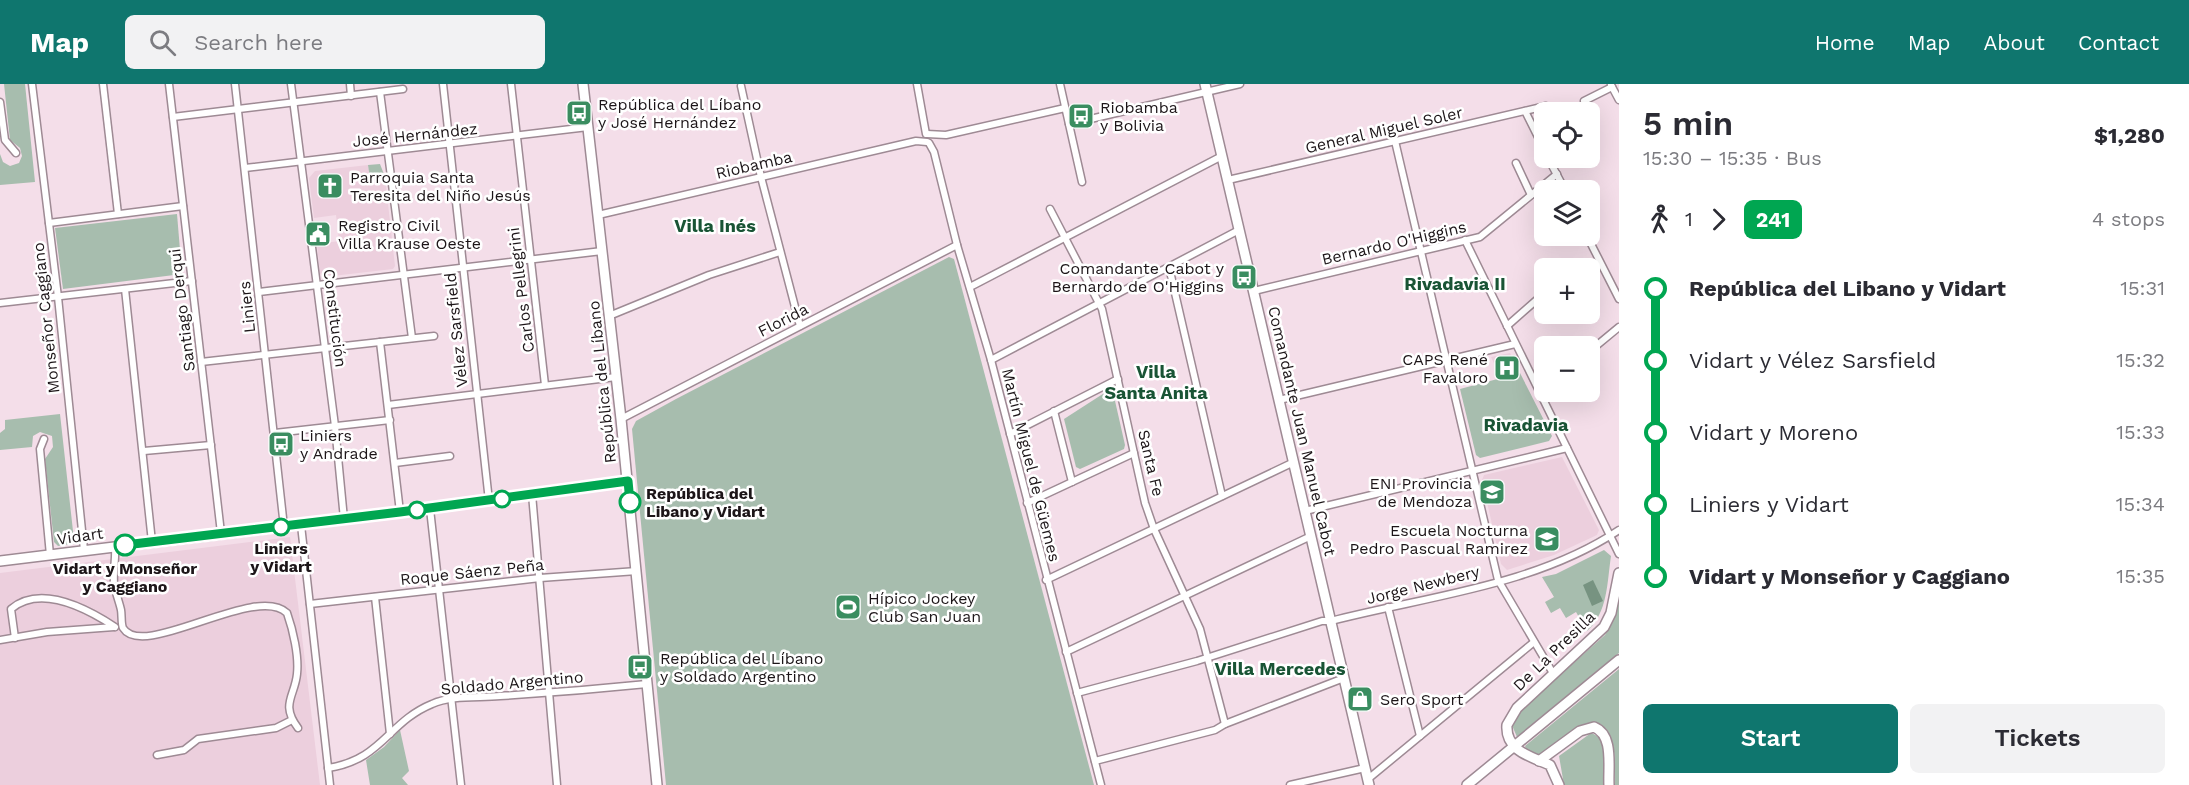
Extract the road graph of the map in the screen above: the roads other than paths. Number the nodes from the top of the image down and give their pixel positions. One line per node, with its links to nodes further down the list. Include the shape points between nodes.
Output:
1 (32, 84): 52 (street, Monseñor Caggiano)
2 (103, 84): 50 (street)
3 (169, 84): 27 (street, Santiago Derqui)
4 (235, 84): 25 (street, Liniers)
5 (291, 84): 22 (street, Constitución)
6 (350, 84): 18 (street)
7 (443, 84): 34 (street, Vélez Sarsfield)
8 (511, 84): 31 (street, Carlos Pellegrini)
9 (583, 84): 29 (main road, República del Líbano)
10 (917, 84): 32 (street, Martín Miguel de Güemes)
11 (1060, 84): 23 (street)
12 (1240, 84): 15 (street)
13 (1611, 85): 19 (street); 20 (street)
14 (741, 86): 43 (street)
15 (1206, 88): 28 (street); 37 (main road, Comandante Juan Manuel Cabot)
16 (404, 89): 17 (street)
17 (380, 92): 18 (street); 35 (street)
18 (351, 96): 22 (street)
19 (1619, 100)
20 (1584, 101)
21 (0, 102): 36 (street, via 5,140)
22 (294, 104): 25 (street); 38 (street, Constitución)
23 (1065, 108): 28 (street); 32 (street, Riobamba)
24 (1534, 109): 26 (street, General Miguel Soler)
25 (238, 110): 27 (street); 40 (street, Liniers)
26 (1525, 111): 30 (street); 33 (street, General Miguel Soler)
27 (173, 117): 48 (street, Santiago Derqui)
28 (1069, 124): 46 (street)
29 (588, 128): 31 (street, José Hernández); 51 (main road, República del Líbano)
30 (1534, 129)
31 (516, 137): 34 (street, José Hernández); 61 (street, Carlos Pellegrini)
32 (931, 138): 43 (street, Riobamba); 56 (street, Martín Miguel de Güemes)
33 (1395, 141): 44 (street, General Miguel Soler); 59 (street)
34 (450, 144): 35 (street, José Hernández); 62 (street, Vélez Sarsfield)
35 (388, 151): 38 (street, José Hernández); 64 (street)
36 (16, 153)
37 (1222, 156): 44 (main road, Comandante Juan Manuel Cabot); 54 (street)
38 (301, 161): 40 (street, José Hernández); 66 (street, Constitución)
39 (1516, 163): 47 (street)
40 (245, 168): 70 (street, Liniers)
41 (1554, 168): 42 (street)
42 (1557, 174): 45 (street); 47 (street, Bernardo O'Higgins)
43 (760, 177): 51 (street, Riobamba); 60 (street)
44 (1228, 180): 53 (main road, Comandante Juan Manuel Cabot)
45 (1560, 180)
46 (1082, 182)
47 (1531, 195): 55 (street, Bernardo O'Higgins, via 1480,237)
48 (183, 206): 50 (street); 65 (street, Santiago Derqui)
49 (1050, 209): 54 (street, Santa Fe)
50 (118, 214): 52 (street)
51 (598, 215): 58 (main road, República del Líbano)
52 (49, 223): 71 (street, Monseñor Caggiano)
53 (1239, 230): 63 (street); 69 (main road, Comandante Juan Manuel Cabot)
54 (1065, 238): 67 (street); 75 (street, Santa Fe)
55 (1465, 240): 59 (street, Bernardo O'Higgins); 78 (street)
56 (957, 245): 67 (street, Martín Miguel de Güemes); 77 (street, Florida)
57 (1592, 246): 72 (street)
58 (602, 251): 61 (street); 76 (main road, República del Líbano)
59 (1421, 251): 69 (street, Bernardo O'Higgins); 88 (street)
60 (780, 252): 76 (street, via 709,275); 77 (street)
61 (531, 260): 62 (street); 93 (street, Carlos Pellegrini)
62 (463, 267): 64 (street); 94 (street, Vélez Sarsfield)
63 (1169, 267): 75 (street); 116 (street)
64 (404, 274): 66 (street); 81 (street)
65 (192, 281): 68 (street); 89 (street, Santiago Derqui)
66 (317, 285): 70 (street); 85 (street, Constitución)
67 (970, 287): 87 (street, Martín Miguel de Güemes)
68 (125, 289): 71 (street); 107 (street)
69 (1254, 291): 95 (main road, Comandante Juan Manuel Cabot)
70 (259, 292): 86 (street, Liniers)
71 (58, 297): 74 (street); 132 (street, Monseñor Caggiano)
72 (1619, 299)
73 (1534, 302): 78 (street)
74 (0, 303)
75 (1099, 304): 87 (street); 92 (street, Santa Fe)
76 (609, 316): 90 (main road, República del Líbano)
77 (801, 326): 99 (street, Florida)
78 (1506, 326): 84 (street)
79 (1619, 327): 83 (street)
80 (434, 336): 81 (street)
81 (412, 338): 82 (street)
82 (380, 342): 85 (street); 97 (street)
83 (1600, 343)
84 (1515, 344): 88 (street); 91 (street)
85 (325, 346): 86 (street); 101 (street, Constitución)
86 (265, 353): 89 (street); 102 (street, Liniers)
87 (991, 360): 103 (street, Martín Miguel de Güemes)
88 (1446, 360): 95 (street); 112 (street)
89 (201, 362): 105 (street, Santiago Derqui)
90 (616, 377): 93 (street); 99 (main road, República del Líbano)
91 (1534, 377)
92 (1118, 379): 98 (street); 108 (street, Santa Fe)
93 (545, 385): 94 (street)
94 (477, 394): 97 (street); 117 (street, Vélez Sarsfield)
95 (1279, 400): 110 (main road, Comandante Juan Manuel Cabot)
96 (1547, 402): 106 (street)
97 (388, 405): 100 (street)
98 (1054, 411): 103 (street); 114 (street)
99 (621, 419): 113 (main road, República del Líbano)
100 (390, 420): 101 (street); 111 (street)
101 (335, 426): 102 (street); 122 (street, Constitución)
102 (275, 433): 124 (street, Liniers)
103 (1010, 434): 118 (street, Martín Miguel de Güemes)
104 (44, 440): 134 (street, via 40,449)
105 (211, 445): 107 (street); 127 (street, Santiago Derqui)
106 (1567, 448): 112 (street); 129 (street)
107 (144, 450): 130 (street)
108 (1134, 453): 114 (street); 125 (street, Santa Fe)
109 (450, 456): 111 (street)
110 (1294, 462): 116 (street); 120 (main road, Comandante Juan Manuel Cabot)
111 (395, 463): 121 (street)
112 (1472, 471): 120 (street); 142 (street)
113 (628, 481): 115 (main road, Vidart); 138 (main road, República del Líbano)
114 (1072, 482): 118 (street)
115 (532, 494): 117 (main road, Vidart); 140 (street)
116 (1222, 496): 125 (street)
117 (489, 501): 119 (main road, Vidart)
118 (1027, 503): 141 (street, Martín Miguel de Güemes)
119 (430, 508): 121 (main road, Vidart); 143 (street)
120 (1305, 511): 128 (main road, Comandante Juan Manuel Cabot)
121 (400, 512): 122 (main road, Vidart)
122 (344, 519): 123 (main road, Vidart)
123 (301, 525): 124 (main road, Vidart); 146 (street)
124 (284, 527): 127 (main road, Vidart)
125 (1154, 529): 141 (street); 144 (street, Santa Fe)
126 (1619, 530): 129 (street, Jorge Newbery)
127 (221, 533): 130 (main road, Vidart)
128 (1311, 536): 144 (street); 148 (main road, Comandante Juan Manuel Cabot)
129 (1610, 536): 133 (street); 142 (street, Jorge Newbery, via 1553,565)
130 (152, 542): 131 (main road, Vidart)
131 (115, 546): 132 (main road, Vidart); 136 (street)
132 (84, 550): 134 (main road, Vidart)
133 (1619, 554)
134 (50, 555): 135 (main road, Vidart)
135 (0, 561)
136 (116, 562): 137 (street); 150 (street, via 114,585)
137 (120, 570)
138 (637, 571): 140 (street, Roque Sáenz Peña); 159 (main road, República del Líbano)
139 (1619, 573): 157 (main road, De La Presilla, via 1606,624)
140 (540, 578): 143 (street, Roque Sáenz Peña); 160 (street)
141 (1046, 580): 154 (street, Martín Miguel de Güemes)
142 (1498, 580): 147 (street, Jorge Newbery); 153 (street)
143 (439, 589): 145 (street, Roque Sáenz Peña); 162 (street)
144 (1184, 596): 154 (street); 155 (street, Santa Fe, via 1200,629)
145 (375, 597): 146 (street, Roque Sáenz Peña); 166 (street)
146 (310, 604): 172 (street)
147 (1388, 607): 148 (street, Jorge Newbery); 167 (street)
148 (1331, 621): 155 (street, Jorge Newbery); 158 (main road, Comandante Juan Manuel Cabot)
149 (115, 627): 150 (street); 151 (street); 151 (street, via 71,605 27,598 11,609)
150 (123, 628): 163 (street, via 130,633 150,634 178,630 245,608 280,607 291,624 297,674 289,698)
151 (15, 638): 152 (street)
152 (0, 640)
153 (1534, 642): 157 (street); 167 (street)
154 (1066, 652): 161 (street, Martín Miguel de Güemes)
155 (1207, 658): 161 (street, Jorge Newbery); 164 (street, Santa Fe)
156 (1619, 660): 168 (main road)
157 (1554, 675): 168 (main road, De La Presilla, via 1510,717 1506,732)
158 (1344, 678): 164 (street); 173 (main road, Comandante Juan Manuel Cabot)
159 (647, 684): 160 (street, Soldado Argentino); 178 (main road, República del Líbano)
160 (550, 693): 162 (street, Soldado Argentino); 177 (street)
161 (1077, 693): 170 (street, Martín Miguel de Güemes)
162 (451, 700): 166 (street, Soldado Argentino, via 432,703); 176 (street)
163 (292, 720): 165 (street); 169 (street, via 276,728 198,739 184,750)
164 (1225, 724): 170 (street, via 1215,730)
165 (298, 728)
166 (390, 734): 172 (street, Soldado Argentino, via 378,748 358,759)
167 (1420, 736): 174 (street)
168 (1515, 746): 171 (main road); 181 (main road)
169 (157, 755)
170 (1095, 761): 179 (street, Martín Miguel de Güemes)
171 (1539, 761): 182 (main road, via 1554,769); 183 (main road, via 1580,731 1594,728 1607,740)
172 (328, 768): 175 (street)
173 (1365, 768): 174 (main road, Comandante Juan Manuel Cabot); 180 (street)
174 (1368, 782)
175 (330, 785)
176 (461, 785)
177 (557, 785)
178 (657, 785)
179 (1101, 785)
180 (1290, 785)
181 (1467, 785)
182 (1559, 785)
183 (1609, 785)

